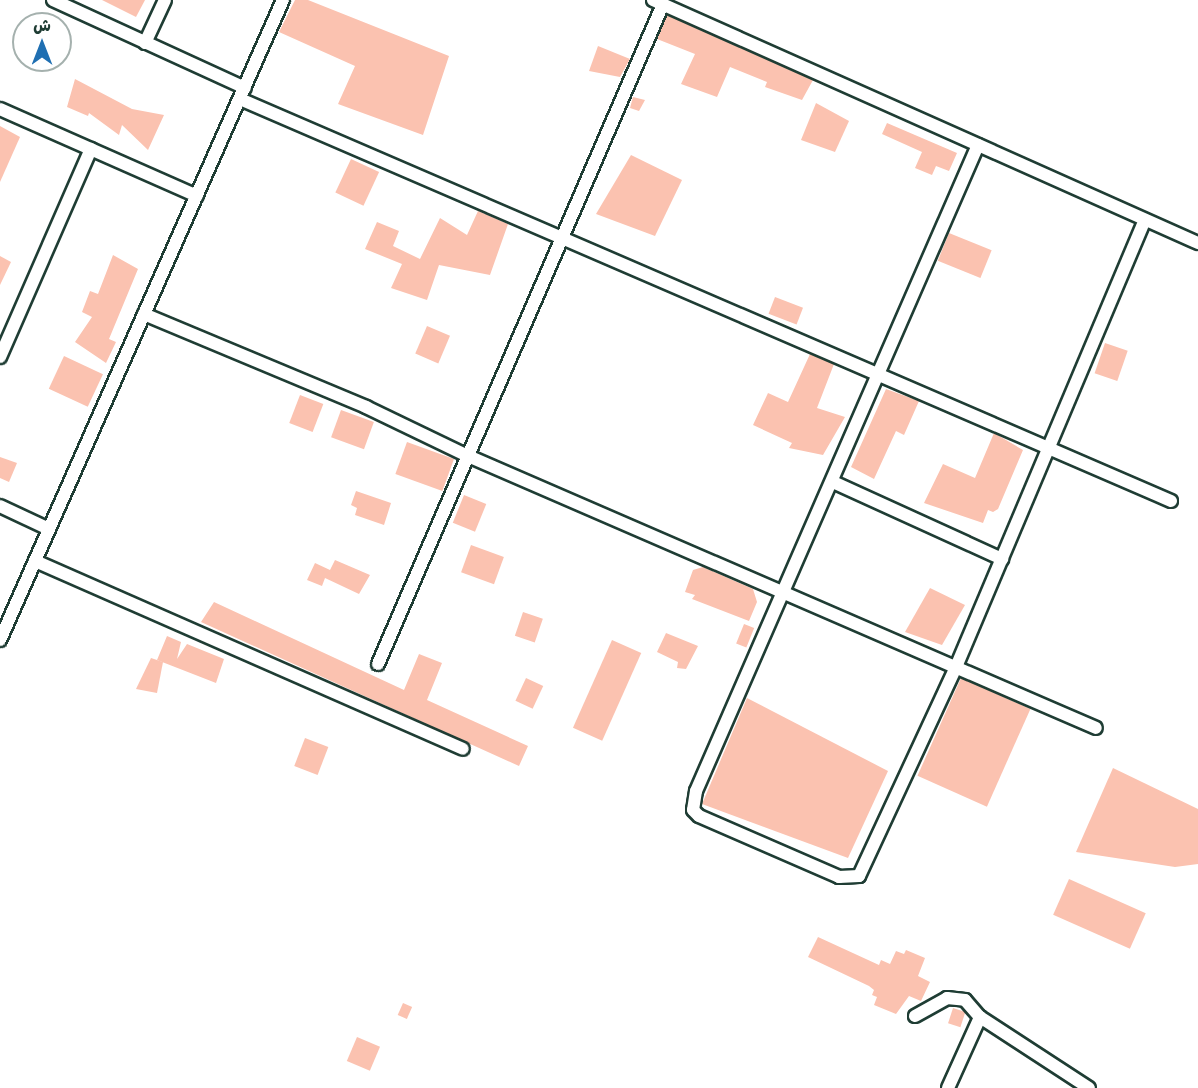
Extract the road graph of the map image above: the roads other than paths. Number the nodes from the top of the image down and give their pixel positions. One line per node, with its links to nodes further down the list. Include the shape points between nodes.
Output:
1 (53, 0): 5 (street)
2 (165, 0): 5 (street)
3 (283, 0): 6 (street)
4 (658, 2): 8 (street); 12 (street)
5 (145, 43): 6 (street)
6 (243, 93): 10 (street); 12 (street)
7 (0, 109): 9 (street)
8 (978, 145): 11 (street); 16 (street)
9 (91, 149): 10 (street); 15 (street)
10 (197, 196): 14 (street)
11 (1145, 220): 13 (street); 17 (street)
12 (564, 239): 16 (street); 18 (street)
13 (1198, 243)
14 (144, 314): 18 (street, via 366,407); 22 (street)
15 (0, 357)
16 (880, 376): 17 (street); 19 (street)
17 (1049, 448): 20 (street); 23 (street)
18 (468, 456): 25 (street); 27 (street)
19 (833, 482): 23 (street); 25 (street)
20 (1171, 501)
21 (0, 506): 22 (street)
22 (49, 529): 24 (street)
23 (1002, 559): 28 (street)
24 (35, 561): 26 (street); 30 (street)
25 (786, 592): 28 (street); 28 (street, via 696,791 693,810 839,877 859,876)
26 (0, 640)
27 (378, 664)
28 (956, 667): 29 (street)
29 (1096, 728)
30 (463, 749)
31 (915, 1016): 32 (street, via 938,1001 956,998 971,1003)
32 (980, 1017): 33 (street); 34 (street)
33 (948, 1088)
34 (1089, 1088)

